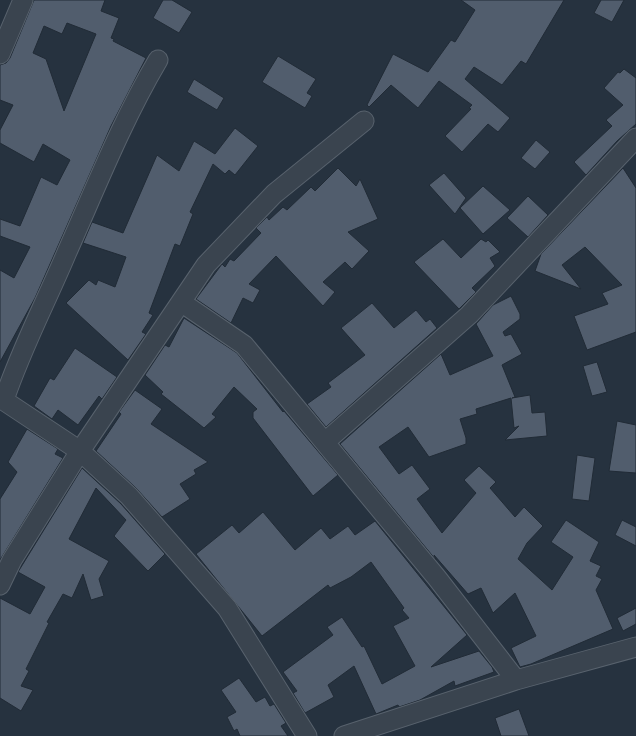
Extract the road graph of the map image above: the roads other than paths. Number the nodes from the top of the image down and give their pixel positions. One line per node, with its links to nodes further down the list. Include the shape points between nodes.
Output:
1 (23, 0): 2 (street)
2 (0, 54)
3 (158, 60): 7 (street, via 123,125)
4 (364, 121): 6 (street, via 274,194 206,265)
5 (636, 138): 8 (street, via 469,315)
6 (181, 302): 8 (street, via 244,345); 9 (street)
7 (2, 399): 9 (street)
8 (326, 442): 12 (street)
9 (80, 451): 10 (street, via 12,560); 13 (street, via 129,496 227,608)
10 (0, 585)
11 (636, 647): 12 (street)
12 (516, 680): 14 (street)
13 (307, 736)
14 (344, 736)

